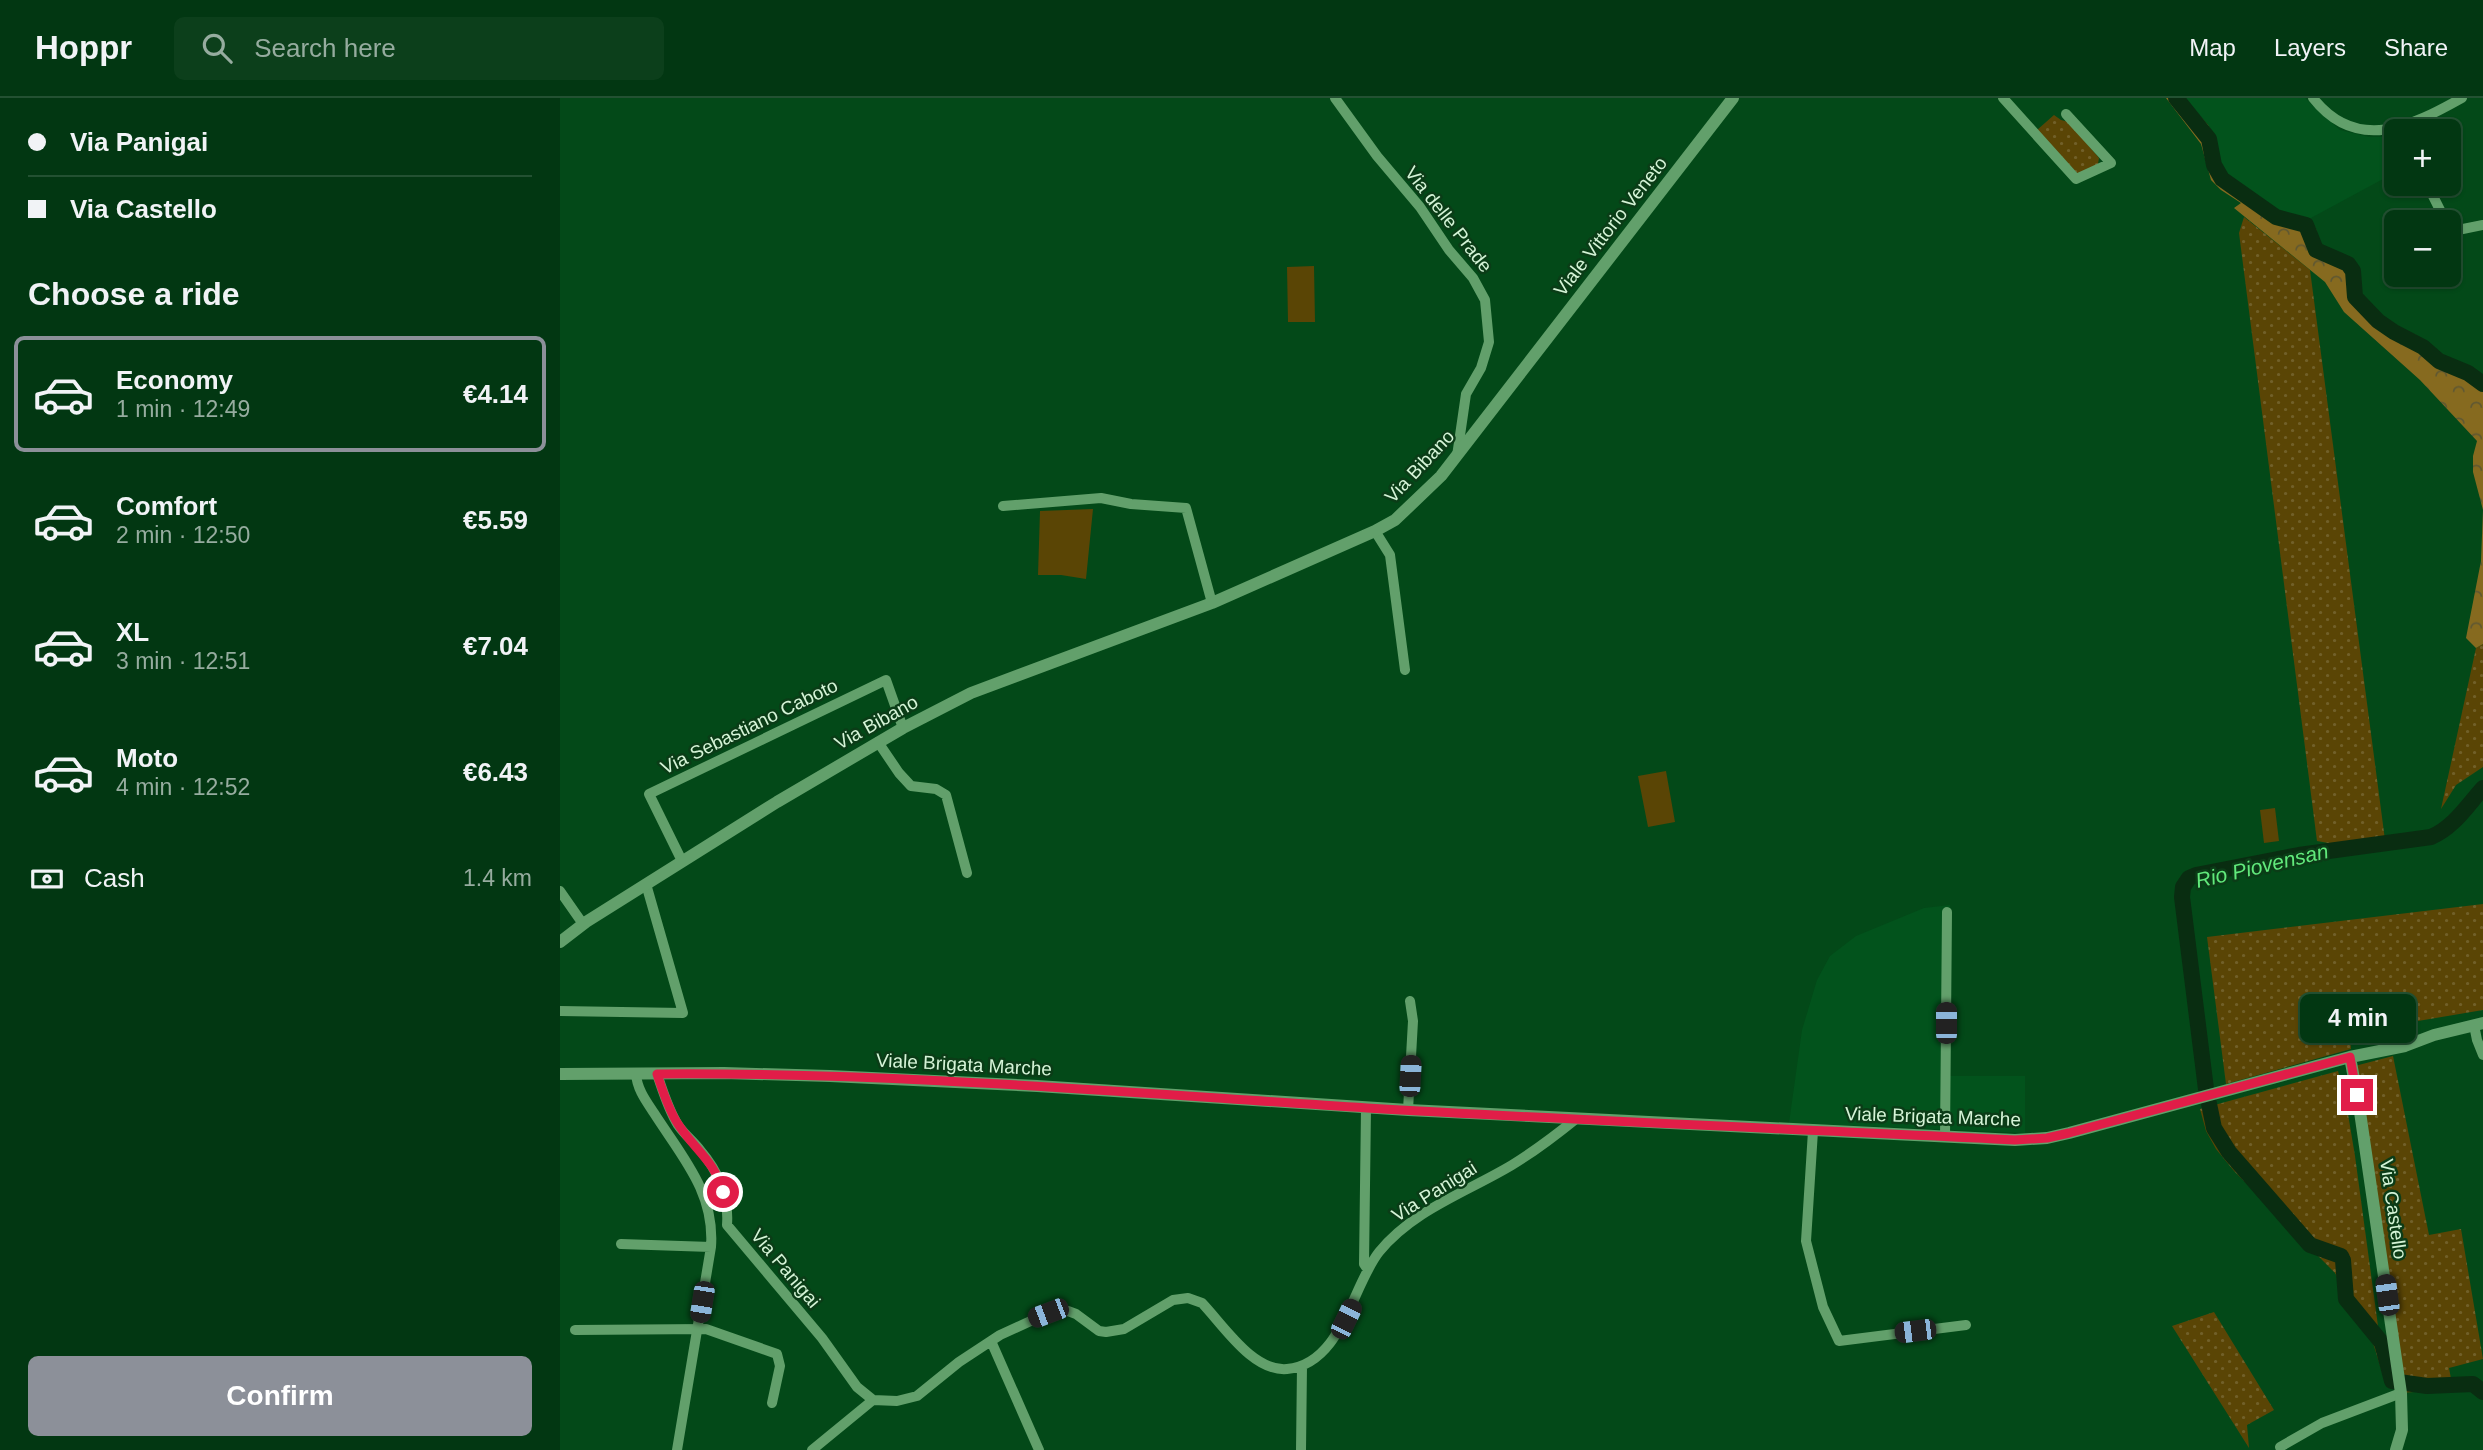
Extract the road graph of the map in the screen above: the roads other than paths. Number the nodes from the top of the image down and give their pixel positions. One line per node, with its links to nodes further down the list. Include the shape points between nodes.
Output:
1 (1335, 98): 12 (street, Via delle Prade, via 1474,278 1485,300 1489,342 1466,394)
2 (1733, 98): 11 (street, Viale Vittorio Veneto)
3 (2003, 98): 6 (street, via 2076,179 2111,163)
4 (2313, 98): 8 (street, via 2323,111 2348,126)
5 (2462, 98): 7 (street)
6 (2066, 114)
7 (2422, 119)
8 (2384, 130)
9 (2483, 225): 10 (street)
10 (2461, 230)
11 (1518, 378): 12 (street, Via Bibano)
12 (1457, 456): 14 (street, Via Bibano, via 1416,502)
13 (1003, 506): 15 (street, via 1101,498 1186,508)
14 (1375, 531): 15 (street, Via Bibano); 16 (street, via 1390,555)
15 (1212, 603): 17 (street, Via Bibano, via 971,693)
16 (1405, 670)
17 (903, 727): 18 (street, Via Bibano); 19 (street, Via Sebastiano Caboto, via 886,680 649,794)
18 (878, 742): 19 (street, Via Bibano); 20 (street, via 911,786 946,795)
19 (682, 861): 21 (street, Via Bibano)
20 (967, 873)
21 (646, 884): 24 (street, Via Bibano); 27 (street, via 682,1013)
22 (560, 891): 24 (street)
23 (1947, 912): 38 (street)
24 (583, 924): 25 (street, Via Bibano)
25 (560, 942)
26 (1410, 1001): 35 (street)
27 (560, 1011)
28 (2479, 1024): 29 (street, via 2477,1040); 30 (street, Viale Brigata Marche)
29 (2483, 1055)
30 (2350, 1057): 38 (street, Viale Brigata Marche, via 2047,1138); 49 (street, Via Castello)
31 (560, 1074): 32 (street, Viale Brigata Marche)
32 (636, 1074): 33 (street, Viale Brigata Marche); 39 (street, via 641,1094 699,1183)
33 (657, 1074): 34 (street, Viale Brigata Marche, via 1037,1086); 40 (street, Via Panigai, via 679,1126 719,1176)
34 (1366, 1108): 35 (street, Viale Brigata Marche); 43 (street)
35 (1408, 1110): 36 (street, Viale Brigata Marche)
36 (1577, 1118): 37 (street, Viale Brigata Marche); 48 (street, Via Panigai, via 1548,1142 1406,1225 1372,1262 1339,1329)
37 (1813, 1131): 38 (street, Viale Brigata Marche); 44 (street, via 1806,1241 1823,1307 1839,1341)
38 (1945, 1137)
39 (712, 1222): 40 (street); 42 (street)
40 (727, 1225): 50 (street, Via Panigai, via 857,1387)
41 (621, 1244): 42 (street)
42 (711, 1247): 46 (street)
43 (1366, 1267)
44 (1966, 1325)
45 (575, 1329): 46 (street)
46 (698, 1329): 51 (street, via 777,1354 780,1366); 53 (street)
47 (991, 1341): 48 (street, via 1058,1310 1076,1314 1099,1331 1114,1332 1164,1304 1188,1298 1202,1303 1266,1367); 50 (street, via 918,1396); 55 (street)
48 (1302, 1366): 56 (street)
49 (2401, 1392): 52 (street, via 2322,1423); 57 (street, Via Castello, via 2402,1430)
50 (873, 1400): 54 (street)
51 (772, 1403)
52 (2280, 1447)
53 (677, 1450)
54 (812, 1450)
55 (1039, 1450)
56 (1301, 1450)
57 (2396, 1450)

